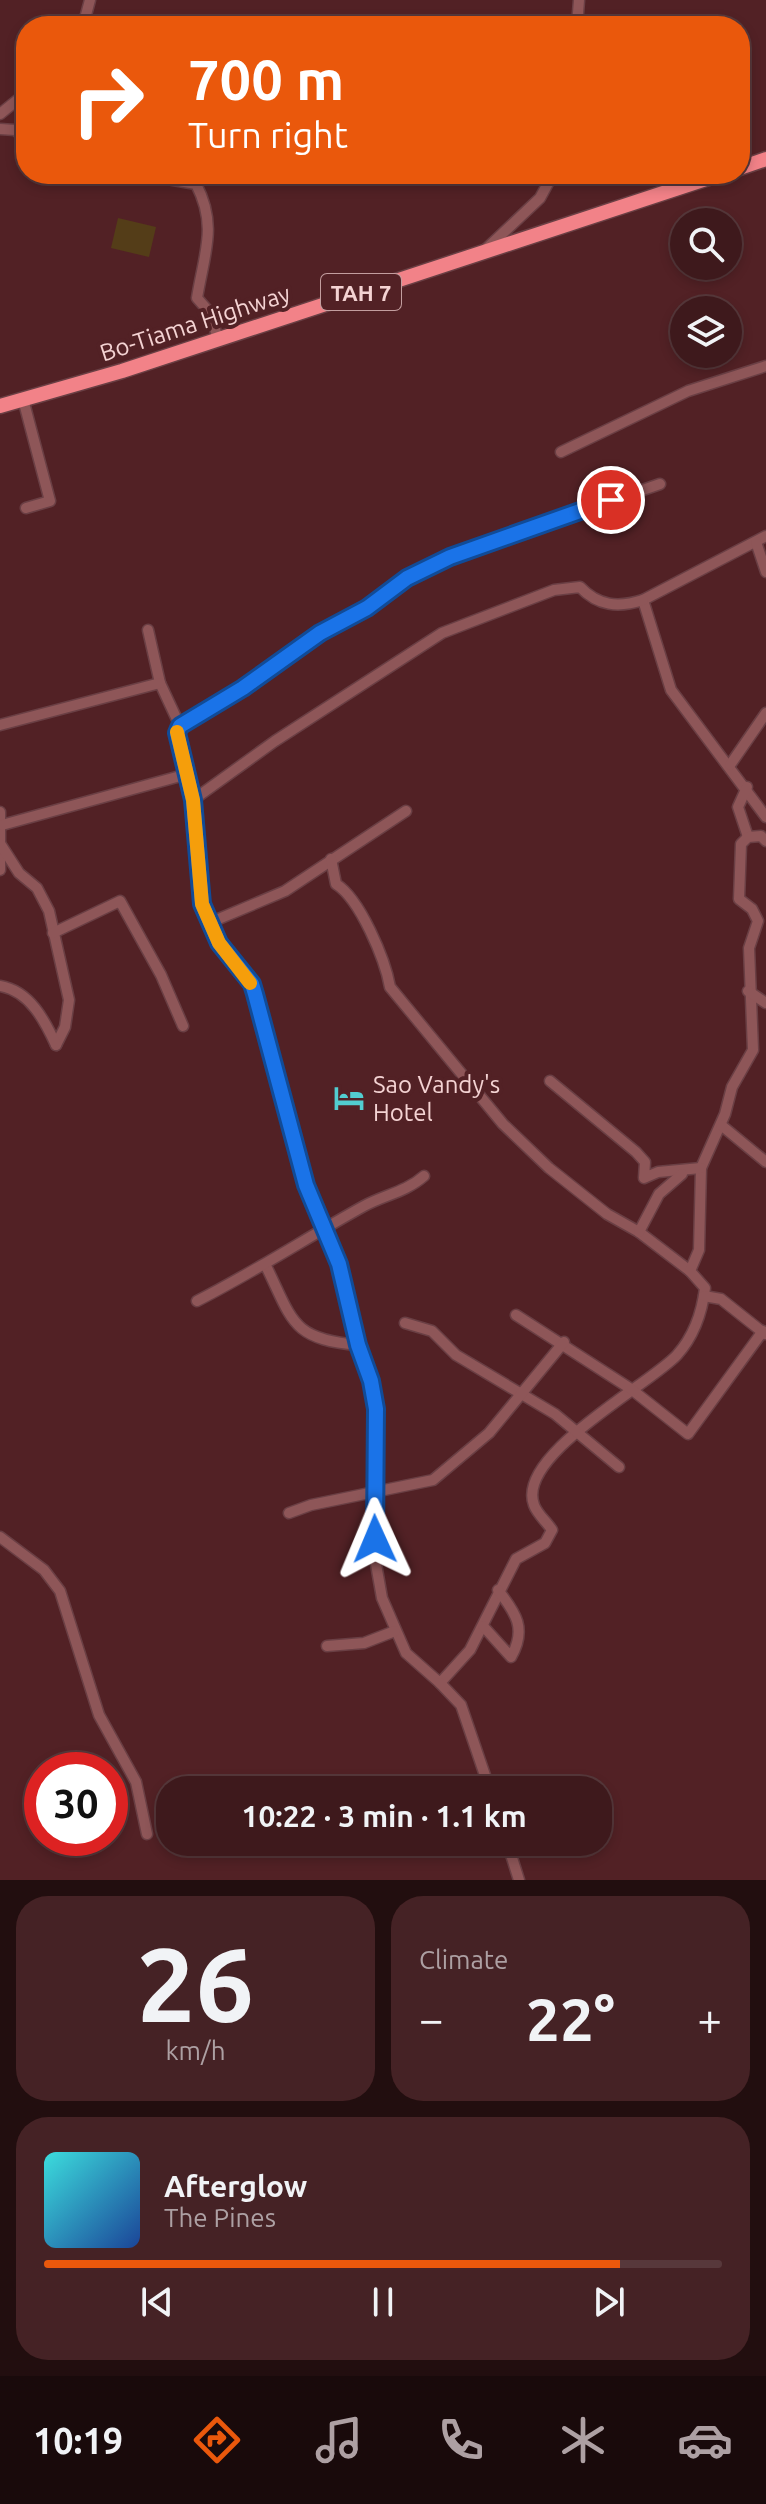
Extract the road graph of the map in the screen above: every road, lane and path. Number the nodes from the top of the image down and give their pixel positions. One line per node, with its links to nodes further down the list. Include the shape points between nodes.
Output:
1 (16, 101): 2 (street)
2 (0, 114)
3 (196, 184): 9 (street, via 208,207 210,238 197,298 211,314)
4 (548, 184): 8 (street, via 540,198)
5 (674, 184): 7 (street)
6 (691, 184): 7 (highway, Bo-Tiama Highway / TAH 7)
7 (673, 190): 8 (highway, Bo-Tiama Highway / TAH 7)
8 (480, 255): 9 (highway, Bo-Tiama Highway / TAH 7)
9 (218, 340): 11 (highway, Bo-Tiama Highway / TAH 7)
10 (766, 366): 13 (street, via 688,391)
11 (23, 399): 12 (highway, Bo-Tiama Highway / TAH 7); 15 (street, via 50,501)
12 (0, 406)
13 (561, 452)
14 (660, 484): 23 (street, via 450,557 407,578)
15 (26, 508)
16 (761, 539): 17 (street); 18 (street)
17 (766, 572)
18 (643, 600): 24 (street, via 671,690); 27 (street, via 628,605 596,601 580,587 554,590 442,633)
19 (148, 630): 20 (street)
20 (160, 683): 22 (street); 23 (street)
21 (766, 713): 24 (street)
22 (0, 725)
23 (180, 726): 25 (street)
24 (730, 765): 26 (street)
25 (184, 775): 27 (street); 31 (street)
26 (747, 787): 30 (street); 33 (street, via 738,807)
27 (193, 800): 37 (street, via 202,904)
28 (406, 811): 35 (street)
29 (0, 812): 31 (street)
30 (766, 817)
31 (2, 825): 34 (street)
32 (764, 835): 33 (street)
33 (748, 837): 38 (street, via 741,844 739,899)
34 (1, 845): 36 (street); 39 (street, via 19,873 37,888)
35 (331, 859): 37 (street, via 285,891); 51 (street, via 336,884 348,892 399,999 503,1124 549,1168)
36 (0, 870)
37 (209, 923): 50 (street, via 252,984 306,1185)
38 (762, 924): 41 (street, via 749,948)
39 (53, 933): 40 (street, via 69,1000 56,1045 41,1013); 43 (street, via 120,901)
40 (0, 986)
41 (748, 991): 42 (street); 45 (street, via 753,1050 732,1087)
42 (766, 1003)
43 (183, 1026)
44 (550, 1081): 48 (street, via 636,1152 645,1162 644,1178)
45 (721, 1125): 46 (street); 47 (street)
46 (766, 1162)
47 (701, 1168): 48 (street); 53 (street, via 699,1250)
48 (685, 1172): 51 (street, via 667,1184)
49 (424, 1176): 50 (street)
50 (325, 1231): 52 (street); 60 (street, via 348,1292)
51 (639, 1232): 53 (street)
52 (266, 1266): 55 (street); 60 (street, via 302,1331 313,1338)
53 (690, 1271): 54 (street, via 705,1288)
54 (704, 1296): 58 (street, via 721,1299); 61 (street, via 698,1323 680,1352)
55 (197, 1301)
56 (516, 1315): 59 (street)
57 (405, 1323): 62 (street, via 432,1331 456,1355)
58 (764, 1333): 61 (street, via 688,1434)
59 (564, 1342): 61 (street); 62 (street)
60 (358, 1345): 65 (street, via 376,1409)
61 (631, 1389): 63 (street)
62 (523, 1395): 63 (street); 65 (street, via 476,1447 433,1480)
63 (577, 1431): 64 (street); 68 (street, via 540,1472 533,1494 534,1506 552,1530 545,1543 516,1559)
64 (619, 1467)
65 (374, 1493): 66 (street); 70 (street, via 378,1582)
66 (289, 1513)
67 (0, 1537): 74 (street, via 44,1570 60,1591 99,1715 136,1782)
68 (498, 1590): 69 (street); 69 (street, via 519,1618 519,1640 511,1657)
69 (483, 1626): 72 (street, via 470,1650)
70 (395, 1631): 71 (street, via 364,1643); 72 (street, via 406,1653)
71 (327, 1646)
72 (440, 1683): 73 (street, via 461,1705)
73 (485, 1776)
74 (147, 1834)
75 (511, 1856): 76 (street)
76 (519, 1880)

